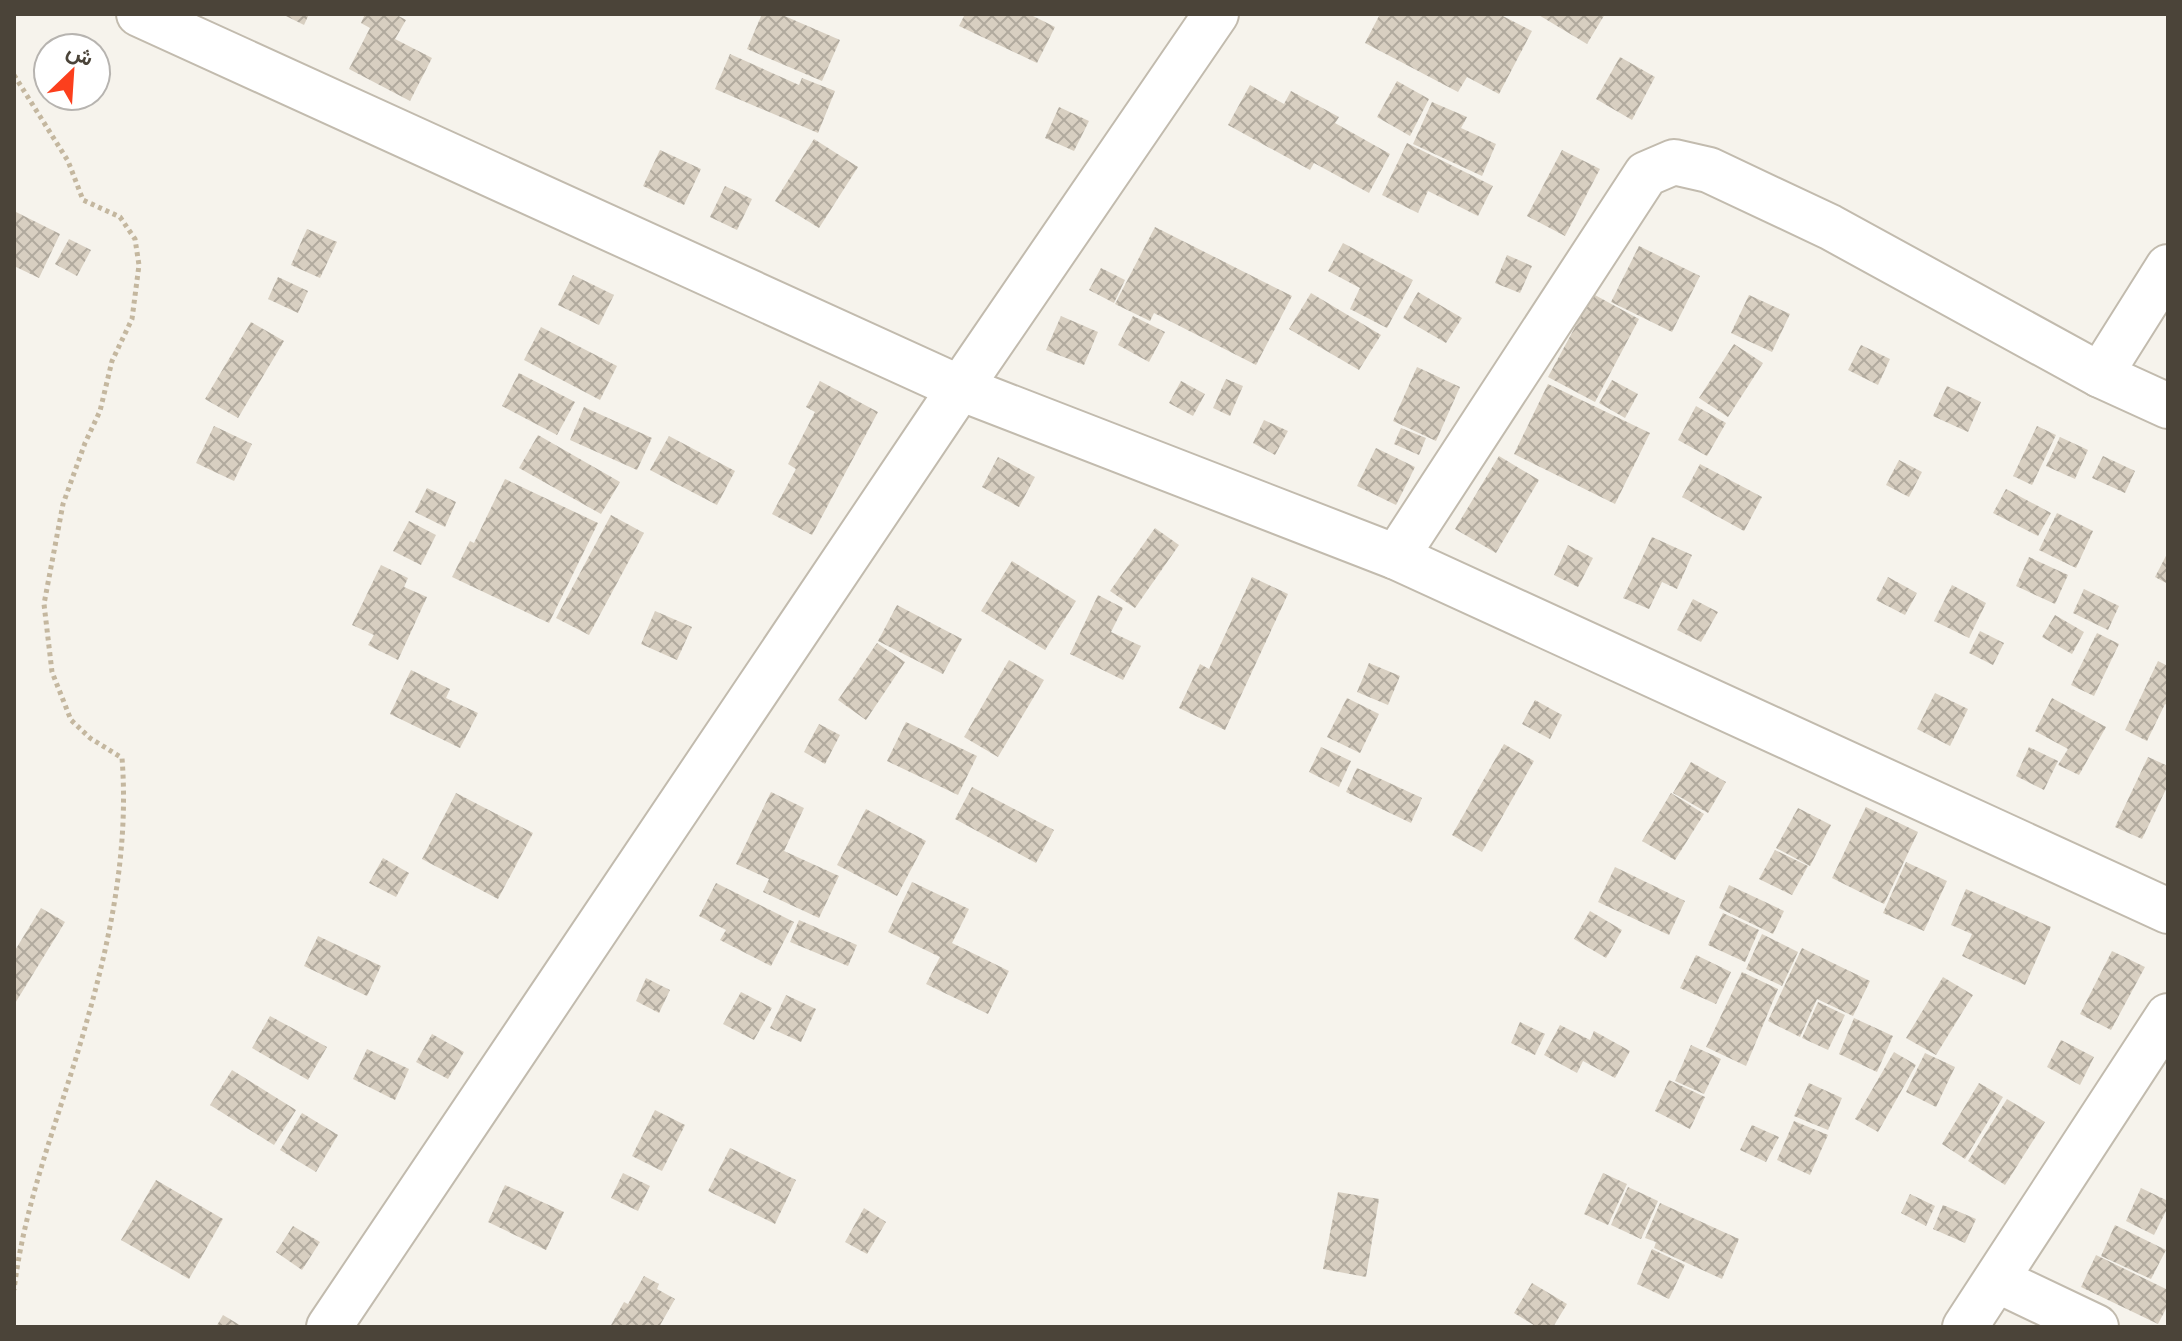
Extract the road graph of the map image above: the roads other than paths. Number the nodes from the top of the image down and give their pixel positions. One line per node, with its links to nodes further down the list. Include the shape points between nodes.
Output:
1 (139, 14): 5 (street)
2 (1216, 14): 5 (street)
3 (2168, 267): 4 (street)
4 (2100, 375): 6 (street); 7 (street, via 1830,227 1709,170 1674,162 1646,174)
5 (960, 388): 7 (street); 11 (street)
6 (2168, 406)
7 (1396, 557): 8 (street)
8 (2168, 911)
9 (2168, 1016): 10 (street)
10 (1997, 1280): 12 (street); 13 (street)
11 (329, 1327)
12 (1965, 1327)
13 (2096, 1327)

